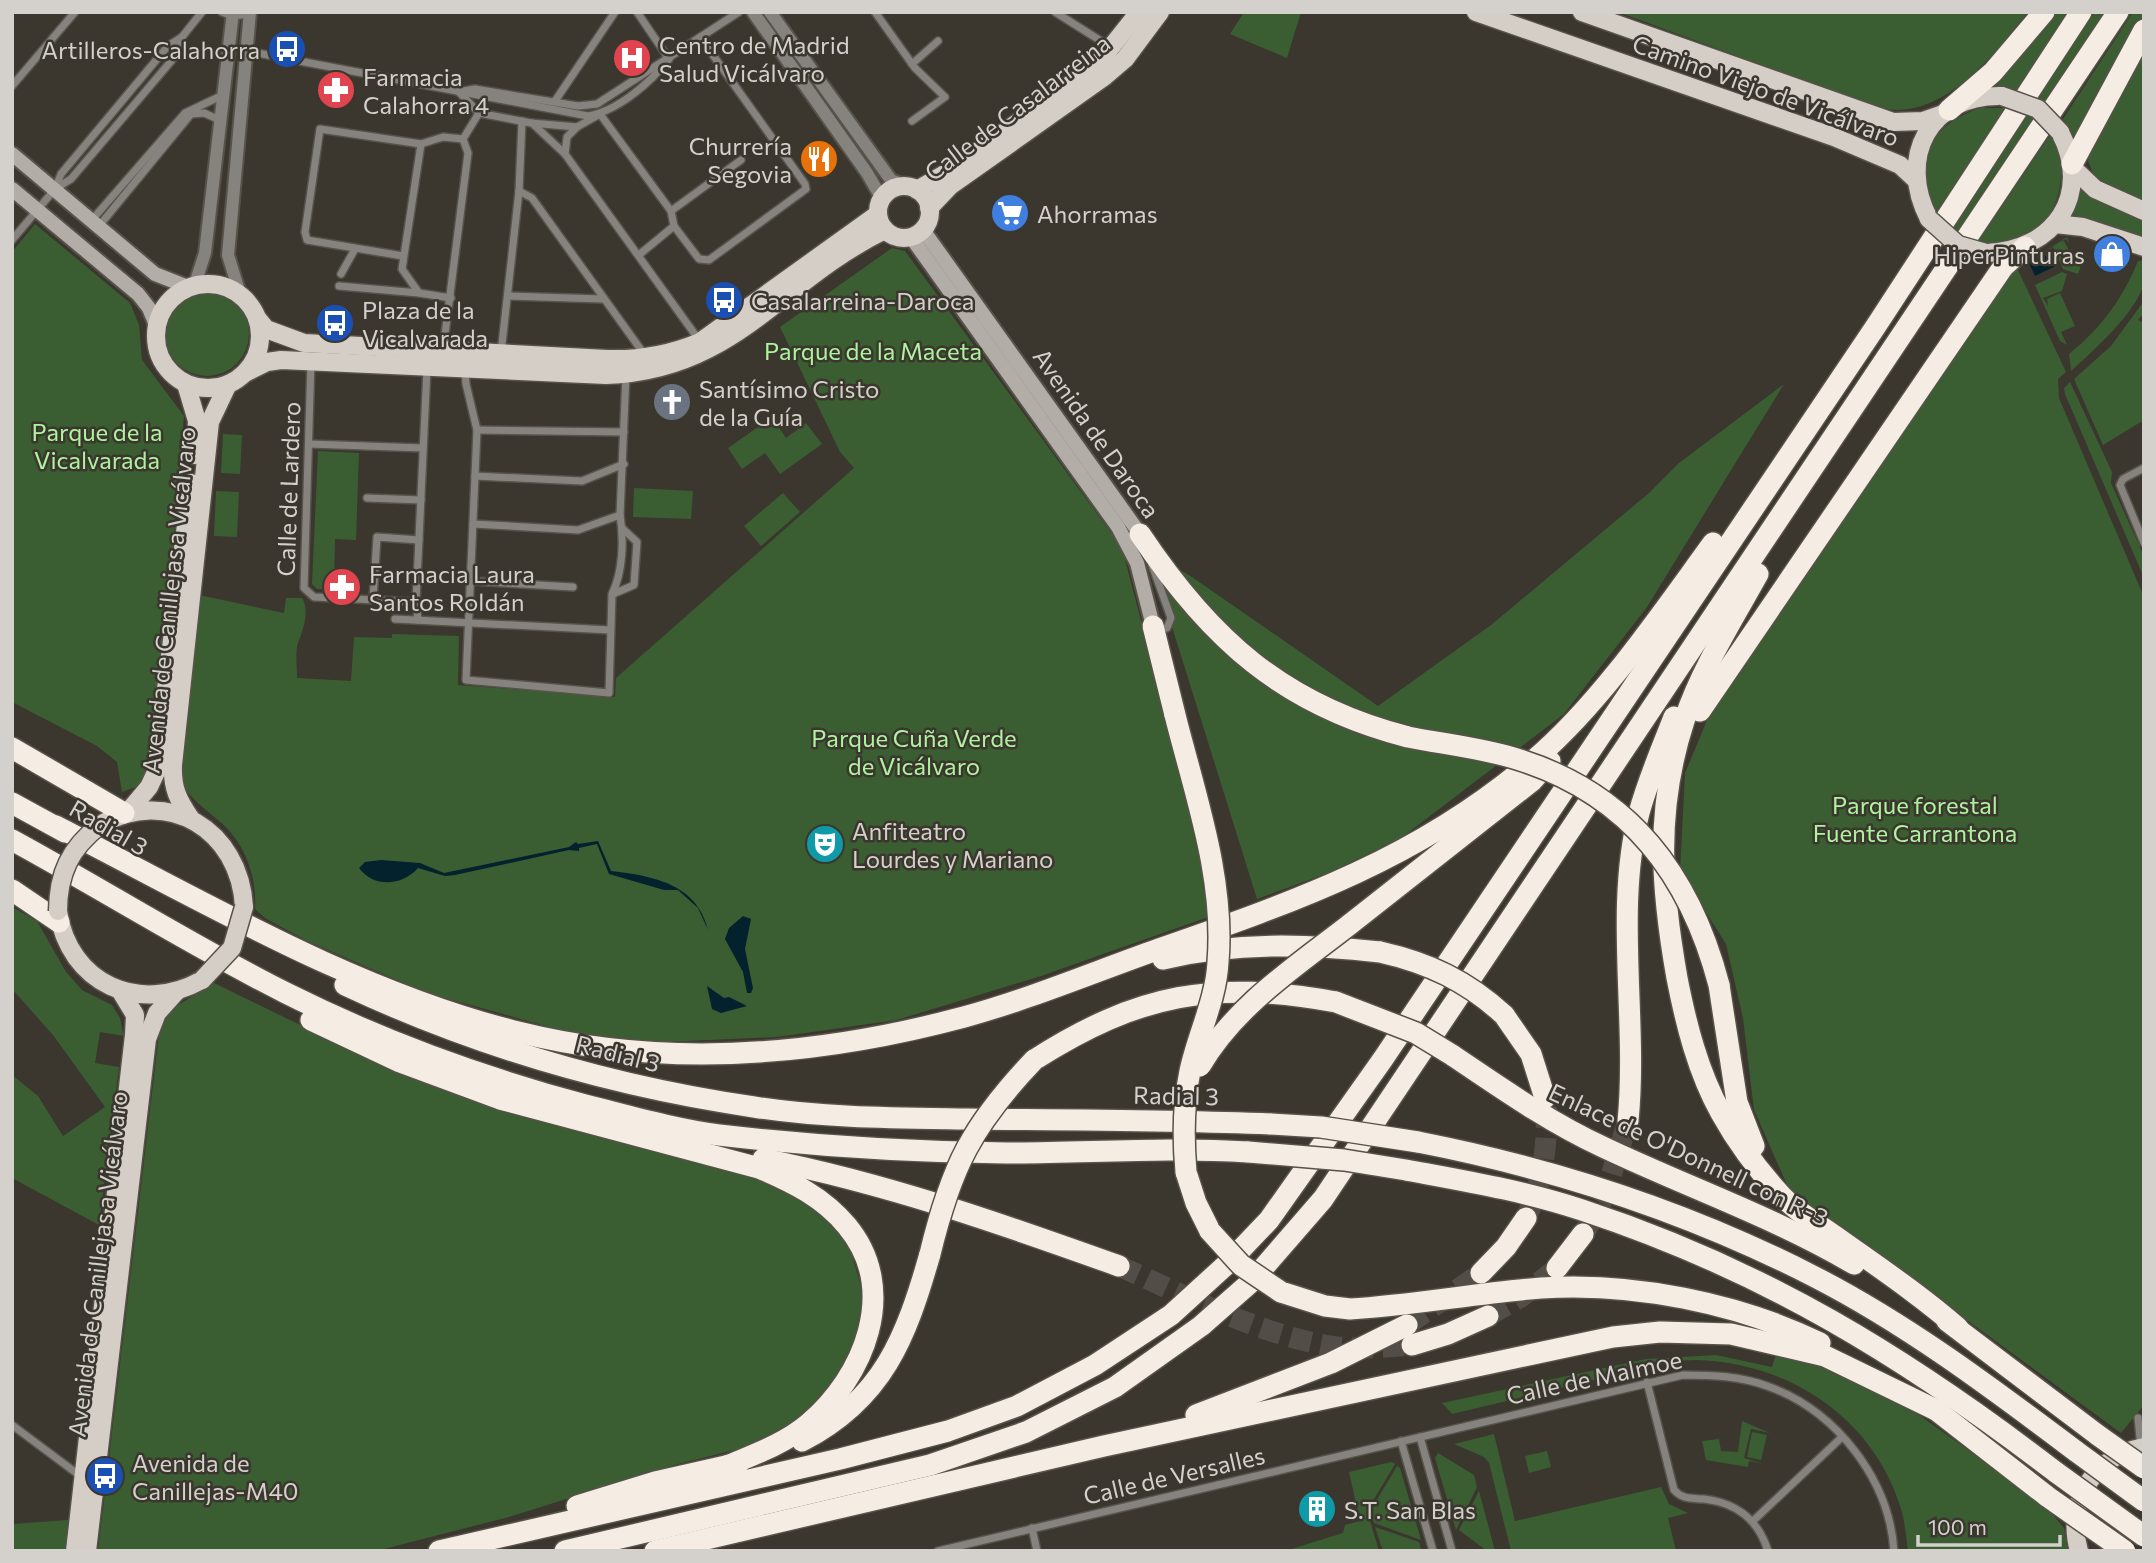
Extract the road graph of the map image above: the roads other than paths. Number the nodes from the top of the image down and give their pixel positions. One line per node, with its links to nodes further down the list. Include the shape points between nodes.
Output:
1 (75, 12): 28 (street)
2 (202, 12): 20 (street)
3 (615, 12): 31 (street)
4 (637, 12): 26 (street)
5 (739, 12): 21 (street)
6 (753, 12): 55 (street, via 867,173)
7 (770, 12): 47 (street, via 891,180)
8 (874, 12): 27 (street)
9 (1055, 12): 24 (street)
10 (1139, 12): 24 (main road, Calle de Casalarreina)
11 (1160, 12): 51 (main road, Calle de Casalarreina, via 1125,59 1104,78 950,186)
12 (1476, 12): 46 (main road, Camino Viejo de Vicálvaro, via 1834,137 1900,165)
13 (1582, 12): 32 (main road, Camino Viejo de Vicálvaro, via 1893,122 1923,121)
14 (2044, 12): 32 (highway, via 1993,72)
15 (2081, 12): 76 (highway)
16 (2118, 12): 88 (highway)
17 (250, 13): 18 (street); 25 (street)
18 (229, 14): 23 (street)
19 (2144, 30): 45 (highway)
20 (182, 37): 49 (street, via 168,46 61,174); 49 (street, via 178,53 71,179)
21 (700, 37): 26 (street); 58 (street, via 806,189 709,260 699,259)
22 (938, 41): 27 (street)
23 (229, 48): 25 (street); 30 (street)
24 (1112, 48): 47 (main road, Calle de Casalarreina, via 1096,66 955,168)
25 (247, 51): 29 (street); 70 (street, via 228,256)
26 (669, 59): 31 (street, via 597,104); 34 (street, via 650,80)
27 (912, 64): 37 (street, via 945,97)
28 (12, 86)
29 (458, 91): 31 (street, via 475,89); 33 (street); 34 (street, via 574,114)
30 (223, 95): 35 (street); 56 (street, via 185,113)
31 (555, 101)
32 (1946, 112): 45 (main road, bridge, via 1974,98 2002,96 2038,109 2060,132); 46 (main road, via 1929,128 1920,146)
33 (479, 113): 36 (street); 40 (street)
34 (600, 114): 39 (street); 53 (street)
35 (220, 120): 56 (street, via 204,113 191,114); 67 (street, via 205,253)
36 (522, 121): 38 (street); 50 (street)
37 (912, 121)
38 (531, 123): 39 (street); 43 (street)
39 (577, 127): 43 (street, via 567,137)
40 (463, 139): 41 (street, via 443,137); 72 (street, via 468,153)
41 (421, 145): 63 (street, via 320,129 306,240); 65 (street)
42 (12, 154): 49 (main road)
43 (565, 154): 64 (street)
44 (741, 160): 53 (street)
45 (2072, 166): 54 (main road, via 2095,189); 57 (main road, via 2070,195)
46 (1915, 180): 61 (main road, bridge, via 1929,219 1958,245 1986,253)
47 (911, 188): 51 (main road); 55 (main road, via 892,189)
48 (12, 189): 52 (main road)
49 (55, 189): 52 (street); 56 (main road)
50 (519, 191): 71 (street); 73 (street, via 533,198)
51 (929, 208): 59 (main road, via 927,223)
52 (37, 210): 60 (street); 75 (main road, via 138,294)
53 (671, 211): 58 (street)
54 (2144, 211)
55 (881, 214): 59 (main road, via 897,237); 77 (main road)
56 (95, 223): 67 (main road, via 155,274)
57 (2055, 224): 61 (main road); 62 (main road, via 2083,227)
58 (674, 226): 64 (street)
59 (917, 234): 101 (main road, Avenida de Daroca); 114 (main road, Avenida de Daroca, via 1118,527 1137,563)
60 (12, 240)
61 (2025, 247): 125 (highway, via 2003,267 1702,707 1678,777 1671,818 1668,860)
62 (2144, 247)
63 (355, 249): 65 (street); 66 (street)
64 (640, 254): 77 (street)
65 (403, 256): 69 (street, via 404,275)
66 (341, 274)
67 (191, 286): 70 (main road, via 226,286); 75 (main road, via 167,302)
68 (339, 286): 69 (street)
69 (419, 293): 72 (street)
70 (240, 294): 74 (main road)
71 (508, 296): 73 (street); 81 (street)
72 (450, 298): 78 (street)
73 (602, 299): 79 (street)
74 (257, 318): 78 (main road, via 266,329 304,343); 85 (main road, via 257,353)
75 (156, 325): 86 (main road, via 164,366)
76 (1876, 326): 106 (highway, via 1840,363); 160 (highway, via 1277,1210 1171,1315 1095,1365 1017,1406 948,1431)
77 (704, 347): 79 (main road); 84 (main road, via 679,363)
78 (443, 349): 81 (main road); 82 (street)
79 (646, 358): 84 (main road)
80 (312, 360): 82 (main road); 85 (main road, via 275,360); 91 (street, Calle de Lardero)
81 (504, 361): 83 (main road); 84 (main road)
82 (427, 365): 83 (main road); 92 (street)
83 (465, 367): 89 (street)
84 (625, 367): 90 (street)
85 (244, 373): 87 (main road)
86 (186, 384): 87 (main road, via 207,388); 118 (main road, Avenida de Canillejas a Vicálvaro, via 197,436 156,772)
87 (228, 384): 119 (main road, Avenida de Canillejas a Vicálvaro, via 211,422 173,765 176,798)
88 (1856, 404): 104 (highway, via 1834,455); 161 (highway, via 1323,1199 1241,1290 1201,1326 1115,1387 1026,1432 930,1465)
89 (477, 430): 90 (street); 95 (street)
90 (624, 432): 93 (street)
91 (309, 444): 92 (street); 109 (street, Calle de Lardero, via 304,588 314,597)
92 (423, 448): 97 (street)
93 (624, 464): 95 (street, via 582,481); 98 (street)
94 (2144, 468): 103 (street, via 2120,485)
95 (475, 477): 99 (street)
96 (367, 498): 97 (street)
97 (421, 500): 102 (street)
98 (620, 515): 99 (street, via 578,530); 100 (street)
99 (473, 524): 105 (street)
100 (623, 529): 108 (street, via 619,582); 108 (street, via 637,542 634,585)
101 (1140, 534): 114 (street, Avenida de Daroca, via 1171,618 1165,629); 134 (highway, bridge, via 1230,646 1280,685 1366,726 1516,758 1556,774 1609,805 1632,825 1676,878 1707,941 1748,1134 1765,1166)
102 (419, 540): 109 (street, via 377,537); 110 (street)
103 (2144, 543)
104 (1760, 571): 125 (highway, via 1684,720 1668,792 1663,894); 131 (highway, via 1712,640 1681,696 1639,814 1628,951 1633,1073)
105 (471, 581): 107 (street); 113 (street)
106 (1683, 584): 126 (highway, via 1565,731 1534,761 1440,828 1333,887); 130 (highway, bridge, via 1608,695 1532,781 1229,1024 1195,1074)
107 (573, 587)
108 (612, 594): 115 (street)
109 (373, 600): 110 (street, Calle de Lardero)
110 (416, 602): 112 (street)
111 (395, 620): 112 (street)
112 (418, 620): 113 (street)
113 (468, 621): 115 (street); 115 (street, via 466,680 609,693)
114 (1153, 626): 130 (highway, bridge, via 1212,862 1219,937 1215,985)
115 (610, 630)
116 (12, 748): 118 (highway)
117 (12, 803): 120 (highway, Radial 3)
118 (126, 812): 119 (main road, via 159,810); 124 (main road, bridge, via 100,825 66,862)
119 (191, 819): 128 (main road, bridge, via 216,837 234,862 243,907 232,948 202,980)
120 (55, 826): 126 (highway, via 306,955 426,1004 519,1033 648,1055 751,1053 865,1041 967,1016); 152 (highway, Radial 3, bridge, via 287,957 421,1020 514,1053 645,1088 756,1108 871,1117 1321,1127 1495,1157 1615,1191 1802,1270 1910,1332)
121 (12, 840): 122 (highway)
122 (34, 852): 132 (highway, via 170,941 278,1004 400,1062 499,1099); 156 (highway, bridge, via 286,993 408,1049 503,1083 638,1119 716,1134 855,1147 1005,1153 1157,1149 1320,1157 1493,1186 1580,1210 1749,1276 1844,1326 1979,1413)
123 (12, 890): 124 (highway)
124 (59, 917): 127 (main road, via 71,951 81,964)
125 (1675, 964): 134 (highway, via 1696,1053 1720,1113 1775,1188)
126 (1091, 975): 129 (highway, bridge, via 1178,955 1270,944 1319,945 1413,959 1481,993 1504,1015 1531,1054)
127 (120, 990): 128 (main road, via 148,995); 151 (main road, Avenida de Canillejas a Vicálvaro, via 135,1015 134,1035)
128 (176, 992): 158 (main road, Avenida de Canillejas a Vicálvaro, via 157,1013 147,1039)
129 (1545, 1098)
130 (1186, 1099): 142 (highway, bridge, via 1182,1132 1186,1172 1196,1203 1210,1231 1241,1265 1281,1292 1350,1309 1543,1288 1624,1290 1696,1302 1815,1340 1892,1379)
131 (1628, 1121)
132 (634, 1135): 136 (highway, via 872,1184); 150 (highway, via 758,1168 795,1183 848,1228 868,1269 873,1302 870,1331 844,1384 806,1426 776,1446)
133 (1526, 1218): 138 (highway)
134 (1814, 1221): 140 (highway, via 1920,1294)
135 (1583, 1234): 137 (highway)
136 (1119, 1266)
137 (1556, 1268)
138 (1480, 1273)
139 (1488, 1316): 148 (highway, via 1448,1334 1409,1335)
140 (1958, 1328): 149 (highway, Enlace de O'Donnell con R-3, bridge, via 2099,1436); 150 (highway, Enlace de O'Donnell con R-3, bridge, via 1799,1233 1549,1119 1416,1033 1336,1002 1284,992 1222,991 1151,1002 1083,1028 1034,1059 974,1132 945,1198 905,1334 881,1377 852,1408 818,1433 776,1455)
141 (1647, 1382): 145 (street, Calle de Malmoe); 146 (street, Calle de Malmoe, via 1719,1375 1756,1383 1805,1405); 153 (street, via 1674,1490 1689,1499 1719,1501)
142 (1936, 1410): 148 (highway, via 1825,1356 1765,1340 1697,1332 1613,1337); 170 (highway, bridge)
143 (2138, 1418): 149 (street)
144 (12, 1425): 151 (street)
145 (1420, 1437): 147 (street, Calle de Versalles); 166 (street)
146 (1842, 1437): 153 (street); 168 (street, Calle de Malmoe, via 1877,1487)
147 (1401, 1441): 155 (street, Calle de Versalles); 165 (street)
148 (1104, 1446): 162 (highway)
149 (2143, 1454): 169 (main road, via 2106,1463 2085,1486 2075,1515)
150 (727, 1466): 159 (highway, via 655,1482)
151 (83, 1478): 157 (main road, Avenida de Canillejas a Vicálvaro)
152 (2144, 1501)
153 (1754, 1520): 167 (street)
154 (2144, 1521): 170 (main road)
155 (1032, 1528): 163 (street, Calle de Versalles); 164 (street)
156 (2144, 1535)
157 (75, 1551)
158 (88, 1551)
159 (434, 1551)
160 (439, 1551)
161 (565, 1551)
162 (655, 1551)
163 (938, 1551)
164 (1037, 1551)
165 (1433, 1551)
166 (1452, 1551)
167 (1768, 1551)
168 (1894, 1551)
169 (2079, 1551)
170 (2124, 1551)

